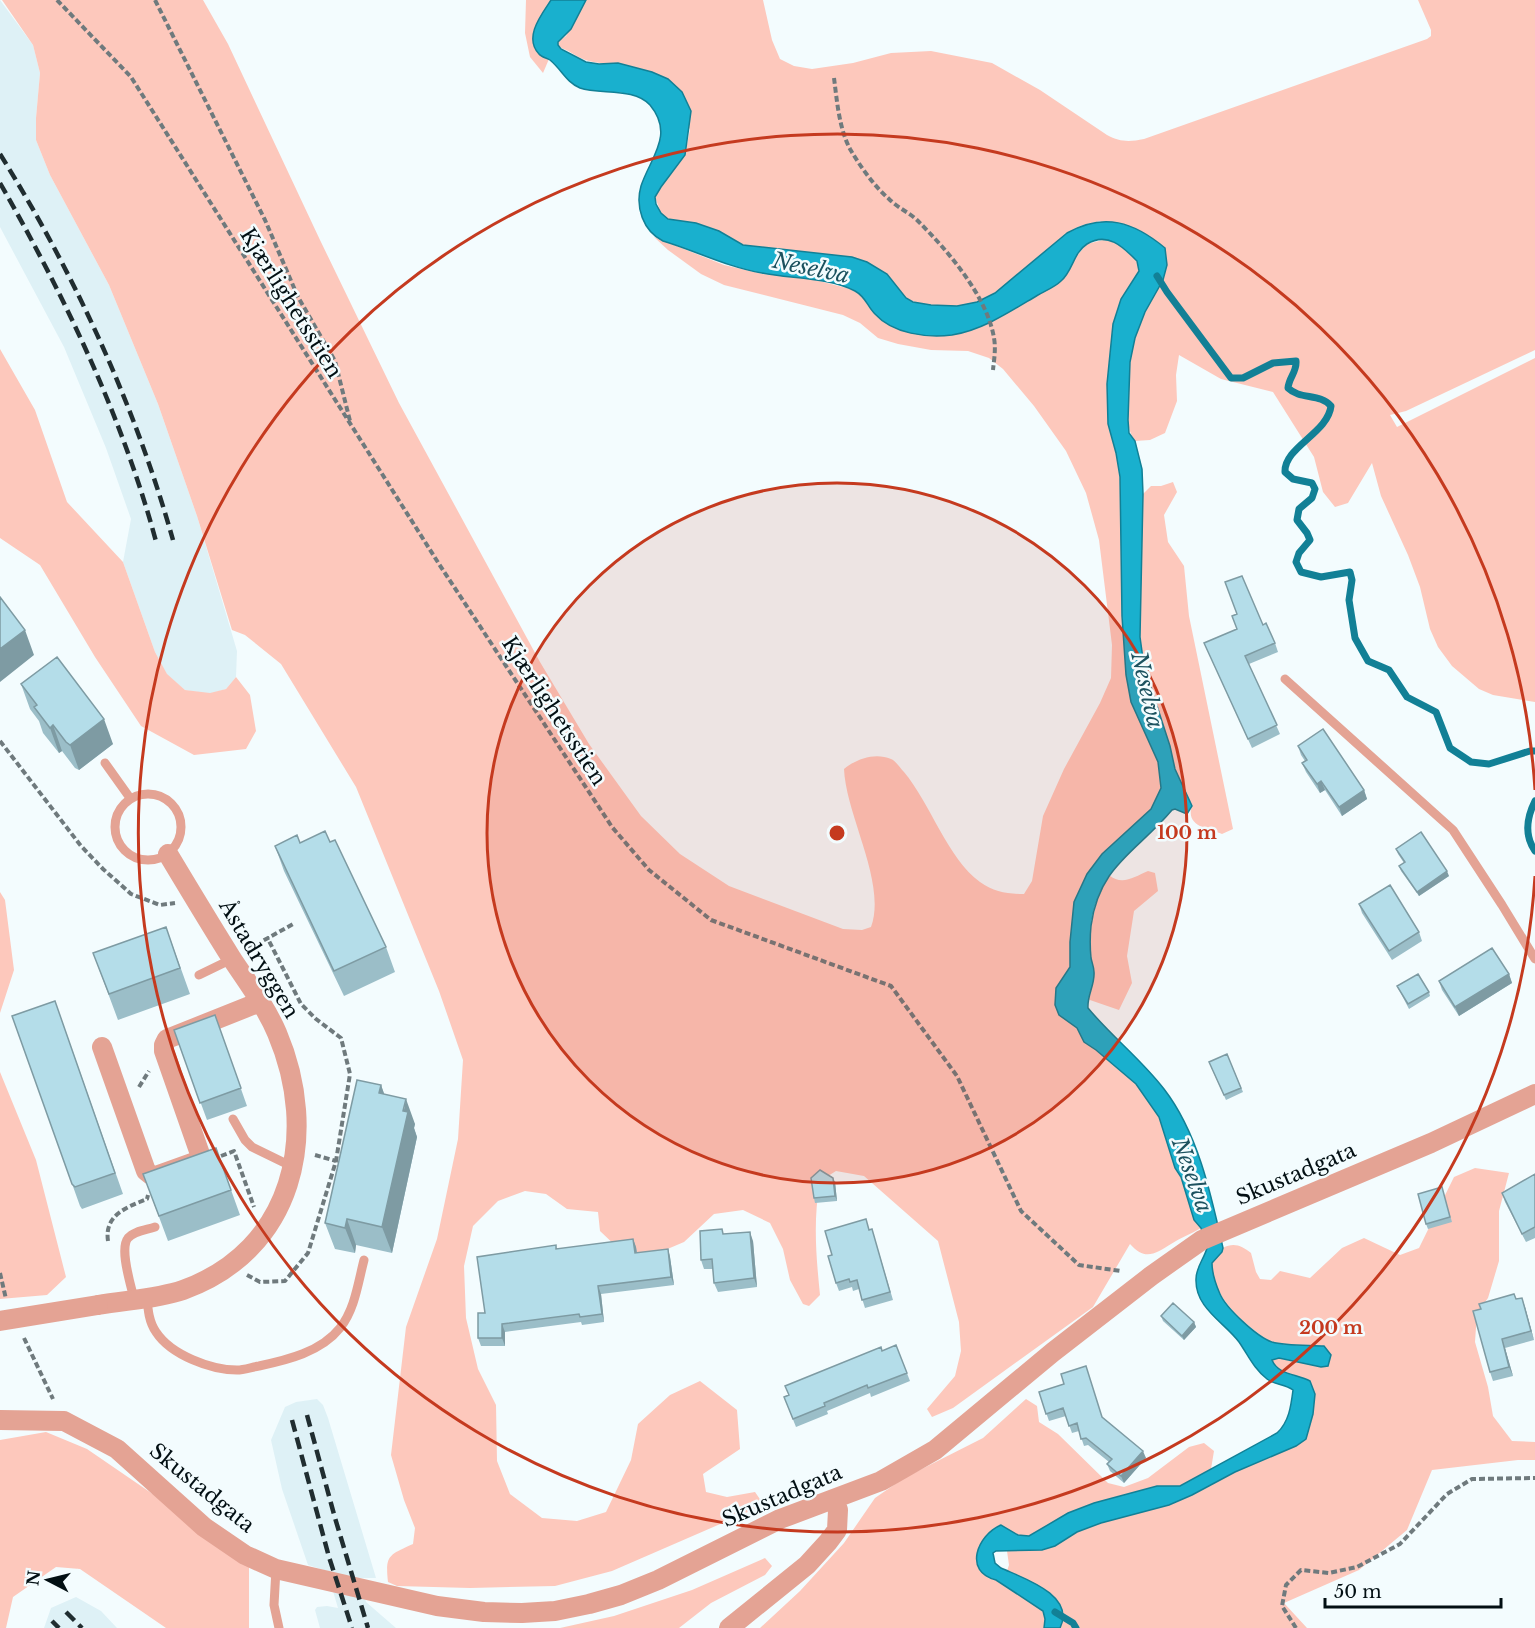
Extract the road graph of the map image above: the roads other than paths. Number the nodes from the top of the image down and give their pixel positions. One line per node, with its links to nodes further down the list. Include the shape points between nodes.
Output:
1 (1285, 679): 6 (lane, via 1453,830)
2 (105, 763): 3 (lane)
3 (130, 798): 4 (lane, via 157,795 174,806 181,821 178,842); 4 (lane, via 119,809 115,822 115,834 124,851 137,859 156,859)
4 (168, 854): 5 (street, Åstadryggen)
5 (232, 958): 7 (lane); 8 (street, Åstadryggen)
6 (1535, 959)
7 (199, 975)
8 (260, 1002): 9 (street, via 172,1036 164,1045 200,1159 156,1176 146,1171); 12 (street, Åstadryggen, via 277,1032 287,1063 298,1113)
9 (102, 1047)
10 (1535, 1094): 18 (street, Skustadgata, via 1431,1143 1202,1240 1053,1352 935,1450)
11 (233, 1119): 12 (lane, via 252,1147)
12 (295, 1159): 15 (street, Åstadryggen, via 277,1210 264,1233 231,1266 183,1290)
13 (155, 1227): 15 (lane, via 136,1233 123,1249)
14 (364, 1260): 15 (lane, via 351,1310 339,1330 295,1359 237,1370 200,1363 175,1350 156,1333)
15 (140, 1298): 16 (street, Åstadryggen, bridge)
16 (0, 1321)
17 (0, 1420): 19 (street, Skustadgata, via 64,1421 117,1449 204,1527)
18 (834, 1499): 19 (street, Skustadgata, via 780,1519 621,1595 555,1611 484,1612 437,1606); 21 (street, via 837,1530 828,1542 807,1565)
19 (276, 1569): 20 (lane, via 274,1605)
20 (279, 1628)
21 (729, 1628)

